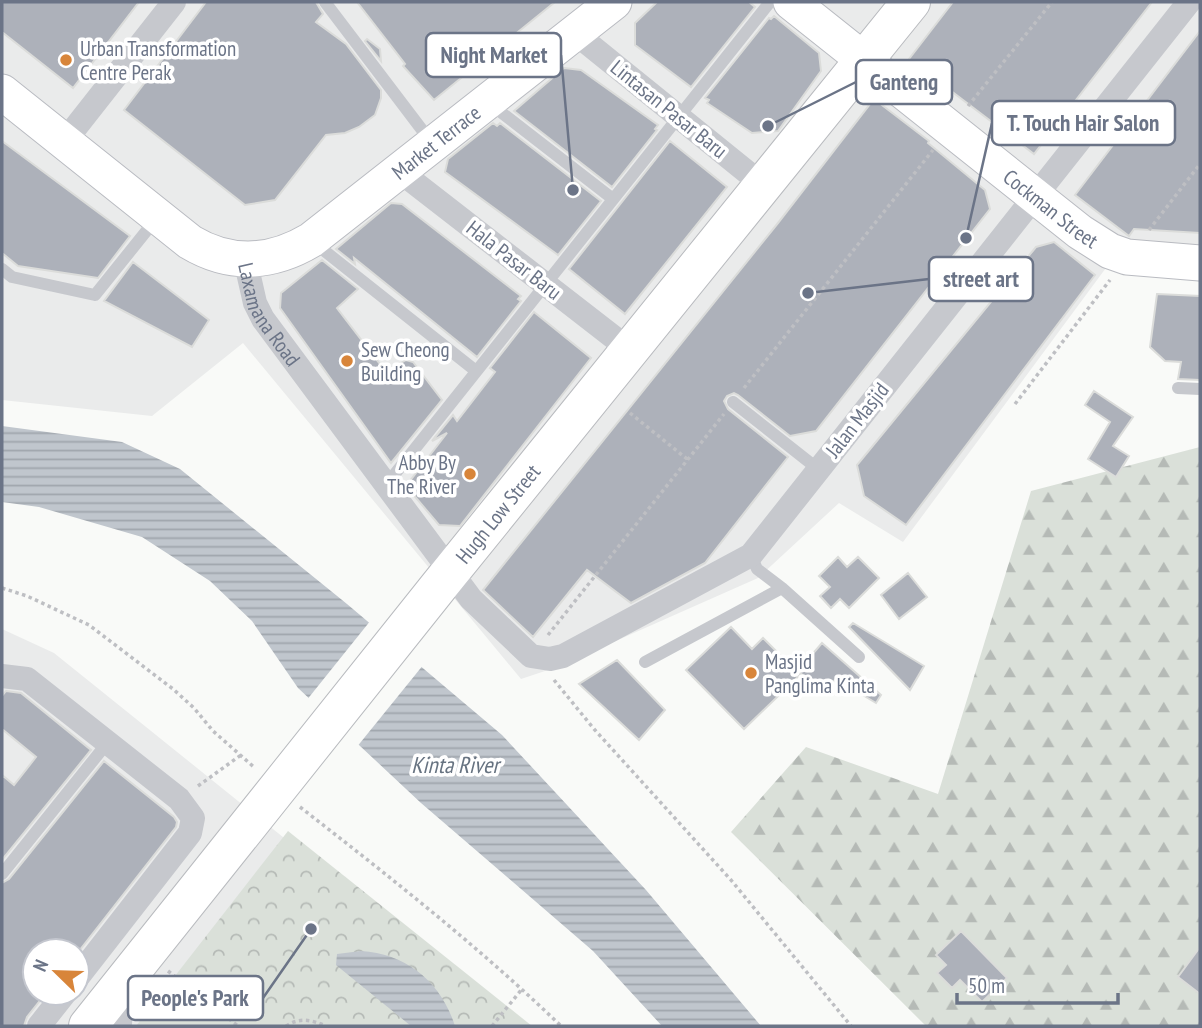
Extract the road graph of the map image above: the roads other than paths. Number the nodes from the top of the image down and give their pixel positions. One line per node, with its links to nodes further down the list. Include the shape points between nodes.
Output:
1 (174, 2): 12 (street)
2 (325, 2): 13 (lane)
3 (770, 2): 11 (lane)
4 (791, 2): 8 (street, Cockman Street)
5 (911, 2): 8 (highway, Hugh Low Street)
6 (1189, 2): 16 (street, Jalan Masjid)
7 (592, 16): 10 (street, Market Terrace); 11 (street, Lintasan Pasar Baru)
8 (864, 60): 15 (highway, Hugh Low Street); 16 (street, Cockman Street)
9 (2, 92): 12 (street, Laxamana Road)
10 (486, 102): 13 (street, Market Terrace); 17 (lane)
11 (679, 117): 15 (street, Lintasan Pasar Baru); 17 (lane)
12 (64, 142): 18 (street, Laxamana Road)
13 (433, 143): 14 (street, Market Terrace)
14 (398, 170): 19 (street, Market Terrace); 23 (street, Hala Pasar Baru)
15 (764, 185): 24 (highway, Hugh Low Street)
16 (1034, 195): 21 (street, Cockman Street, via 1110,251 1127,257); 29 (street, Jalan Masjid)
17 (613, 199): 23 (lane)
18 (158, 216): 20 (street, Laxamana Road, via 204,251); 22 (lane, via 95,295 12,277)
19 (311, 240): 20 (street, Market Terrace, via 290,252); 25 (lane)
20 (245, 259): 30 (street, Laxamana Road, via 263,319)
21 (1200, 263)
22 (2, 269)
23 (545, 284): 24 (street, Hala Pasar Baru); 25 (lane)
24 (631, 350): 32 (highway, Hugh Low Street)
25 (476, 371): 30 (lane)
26 (1178, 388): 27 (lane)
27 (1200, 389)
28 (733, 402): 29 (lane)
29 (818, 469): 31 (street, Jalan Masjid)
30 (386, 485): 32 (street, Laxamana Road)
31 (751, 555): 32 (street, Jalan Masjid, via 550,659 531,656); 33 (lane, via 757,569)
32 (444, 579): 40 (highway, Hugh Low Street)
33 (782, 588): 34 (lane); 35 (lane)
34 (859, 657)
35 (645, 662)
36 (2, 676): 37 (street, via 27,679)
37 (108, 742): 38 (lane); 39 (street, via 186,808 190,834)
38 (2, 874)
39 (91, 960)
40 (121, 985): 43 (highway, Hugh Low Street); 44 (street)
41 (54, 1007): 42 (street)
42 (39, 1026)
43 (88, 1026)
44 (120, 1026)

